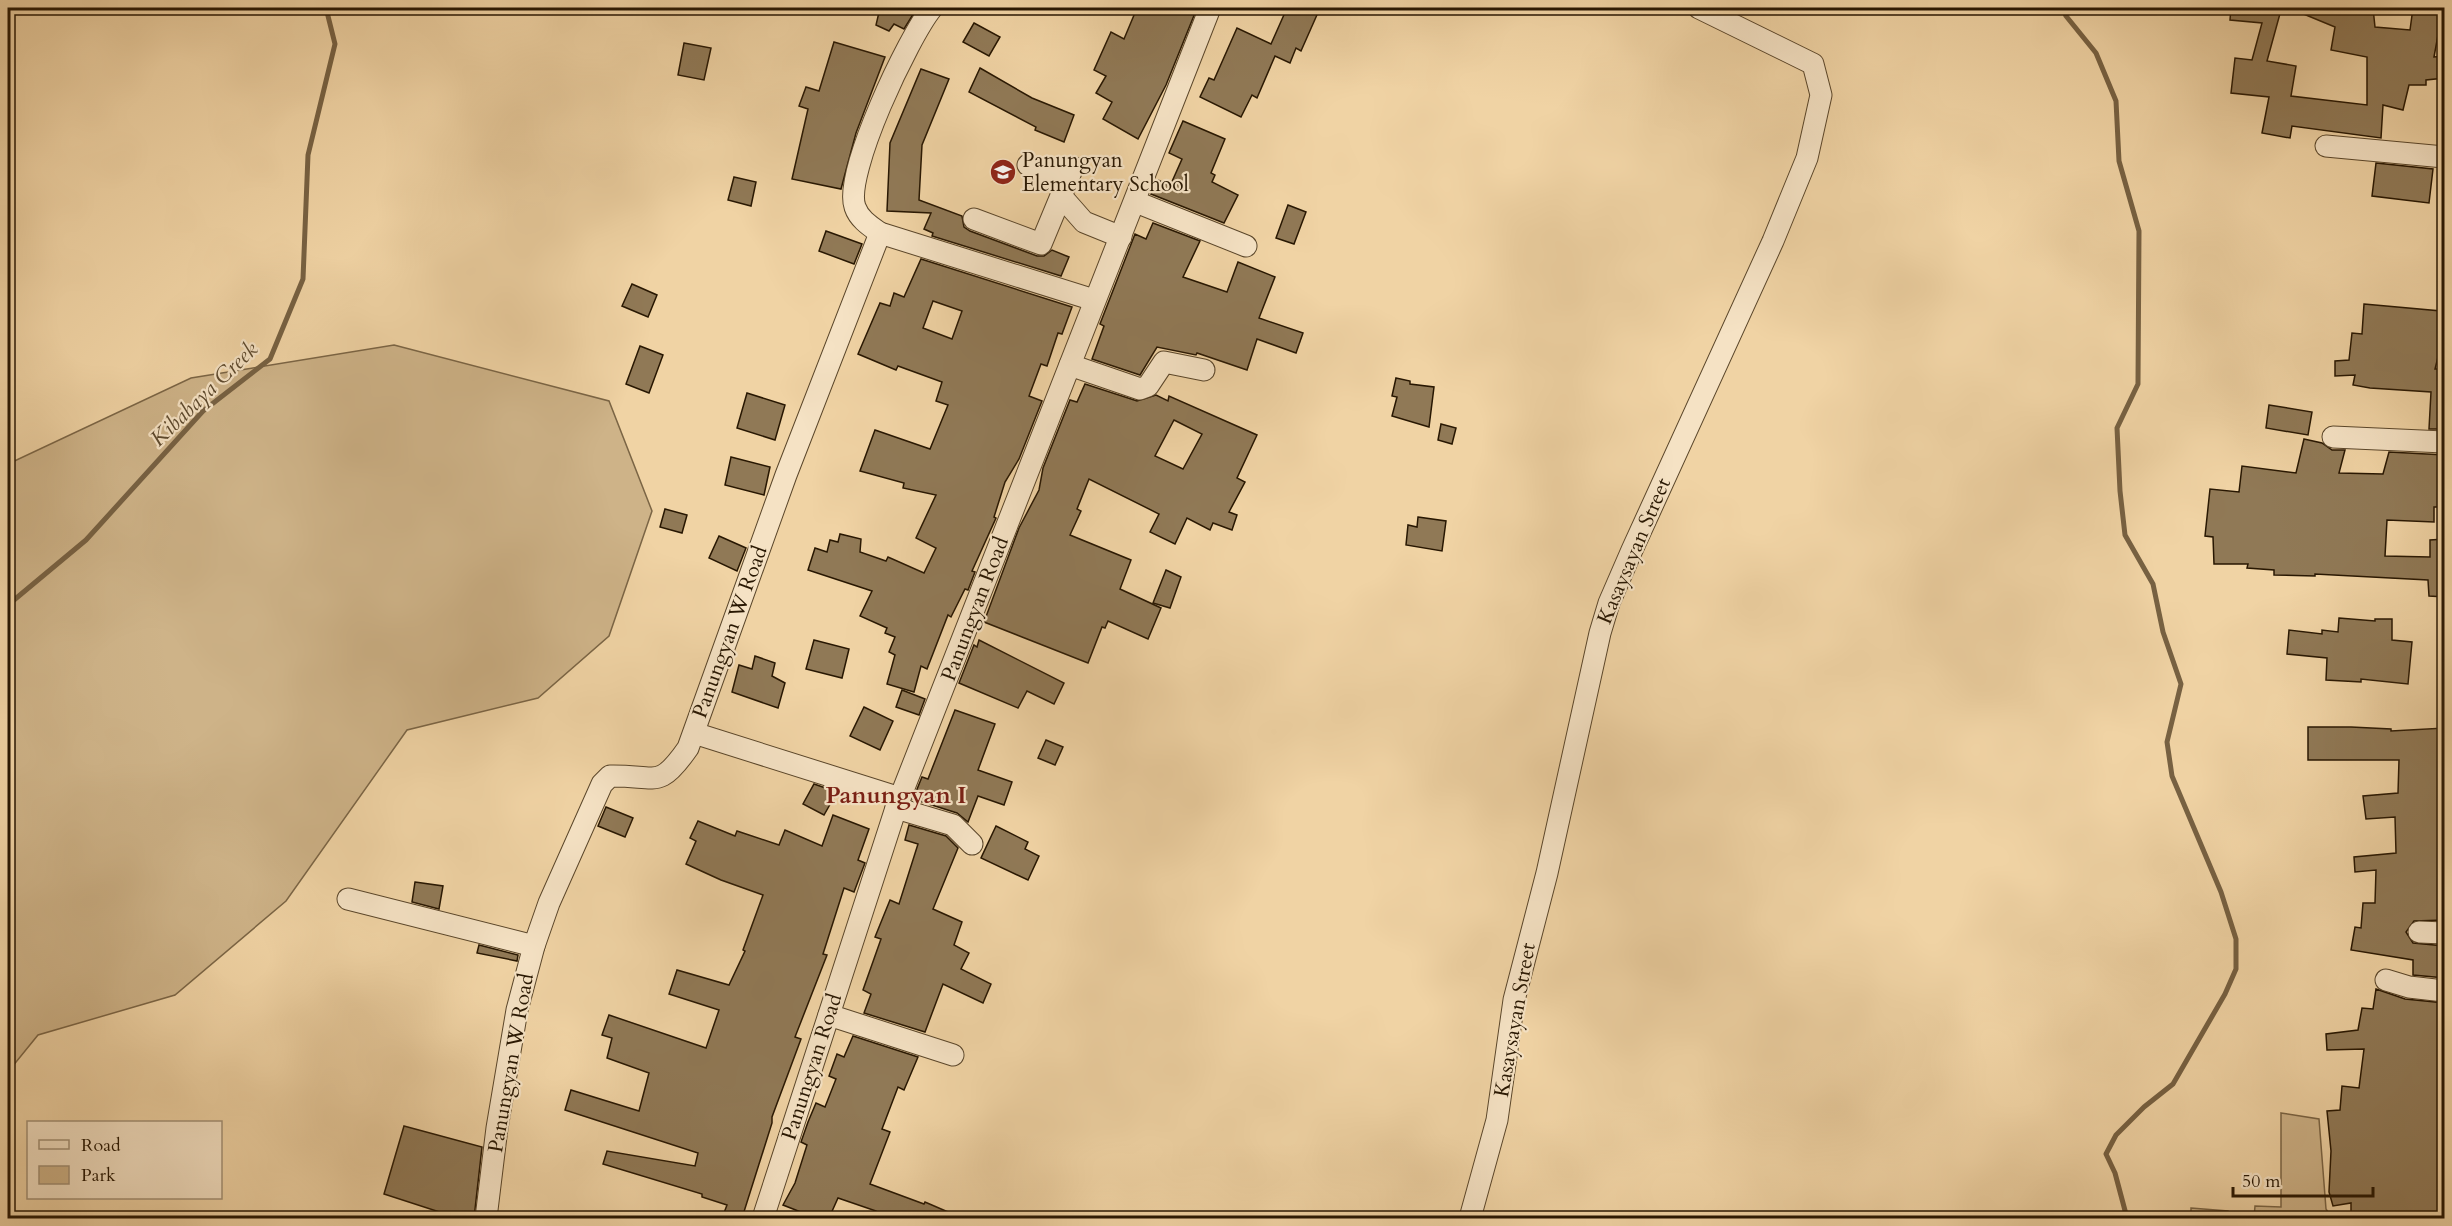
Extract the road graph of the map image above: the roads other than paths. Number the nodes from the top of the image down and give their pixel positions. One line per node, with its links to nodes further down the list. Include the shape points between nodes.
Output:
1 (932, 8): 12 (street, via 901,57 887,89 854,187 854,205 860,216)
2 (1210, 8): 8 (street, Panungyan Road)
3 (1699, 8): 33 (street, Kasaysayan Street, via 1813,64 1821,95 1807,158 1777,230 1609,603 1514,1000 1497,1120)
4 (2326, 146): 5 (street)
5 (2445, 157)
6 (1028, 165): 7 (street)
7 (1067, 182): 10 (street); 11 (street)
8 (1136, 202): 13 (street, Panungyan Road); 14 (street)
9 (974, 219): 11 (street, via 1041,244)
10 (1084, 222): 11 (street); 13 (street)
11 (1049, 226)
12 (880, 233): 15 (street); 20 (street, Panungyan W Road, via 786,475)
13 (1121, 237): 15 (street, Panungyan Road)
14 (1246, 246)
15 (1094, 300): 16 (street, Panungyan Road)
16 (1070, 364): 17 (street, via 1140,389 1148,386 1164,362); 21 (street, Panungyan Road)
17 (1204, 370)
18 (2333, 437): 19 (street)
19 (2445, 442)
20 (694, 733): 21 (street); 26 (street, Panungyan W Road, via 688,748 666,775 652,779 610,776 602,784)
21 (898, 803): 22 (street, via 953,825); 29 (street, Panungyan Road)
22 (972, 844)
23 (348, 898): 26 (street)
24 (2419, 932): 25 (street)
25 (2445, 933)
26 (534, 946): 31 (street, Panungyan W Road, via 515,1022)
27 (2386, 980): 28 (street, via 2409,987)
28 (2445, 990)
29 (829, 1015): 30 (street); 32 (street, Panungyan Road)
30 (953, 1055)
31 (486, 1218)
32 (763, 1218)
33 (1470, 1218)

